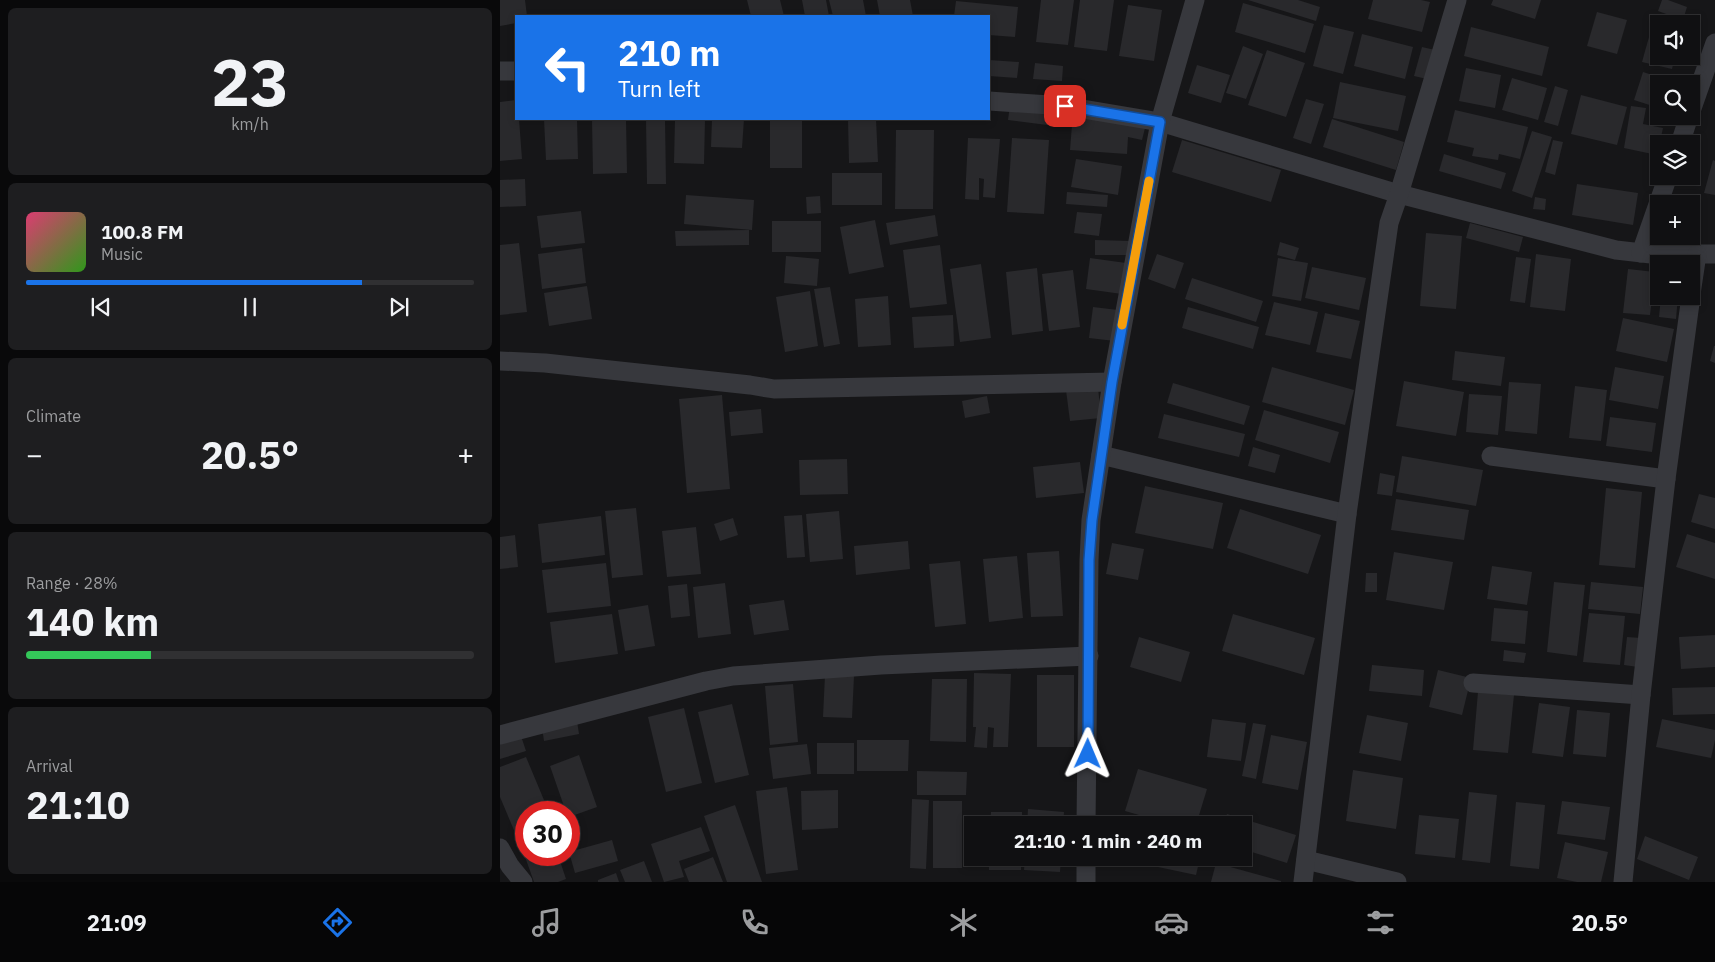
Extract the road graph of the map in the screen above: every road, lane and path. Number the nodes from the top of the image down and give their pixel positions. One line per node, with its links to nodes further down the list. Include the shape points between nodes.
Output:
1 (1196, 0): 8 (street)
2 (1457, 0): 10 (street)
3 (1715, 43): 6 (street)
4 (515, 70): 5 (street)
5 (500, 71)
6 (1700, 85)
7 (990, 101): 8 (street, via 1065,106)
8 (1160, 122): 10 (street); 16 (street)
9 (1665, 185): 11 (street)
10 (1400, 194): 11 (street, via 1616,250); 20 (street, via 1389,223)
11 (1642, 253): 12 (street)
12 (1706, 254): 13 (street)
13 (1700, 270)
14 (1690, 305): 19 (street)
15 (500, 361): 16 (street, via 545,363 774,389)
16 (1112, 382): 17 (street)
17 (1101, 455): 20 (street); 21 (street, via 1089,560)
18 (1491, 456): 19 (street)
19 (1666, 479): 23 (street)
20 (1347, 514): 27 (street)
21 (1088, 656): 24 (street, via 881,664 733,676); 25 (street)
22 (1473, 683): 23 (street)
23 (1641, 695): 33 (street)
24 (500, 735)
25 (1086, 816)
26 (500, 848): 29 (street)
27 (1306, 860): 31 (street); 32 (street)
28 (1086, 866): 30 (street)
29 (523, 882)
30 (1086, 882)
31 (1303, 882)
32 (1396, 882)
33 (1623, 882)

